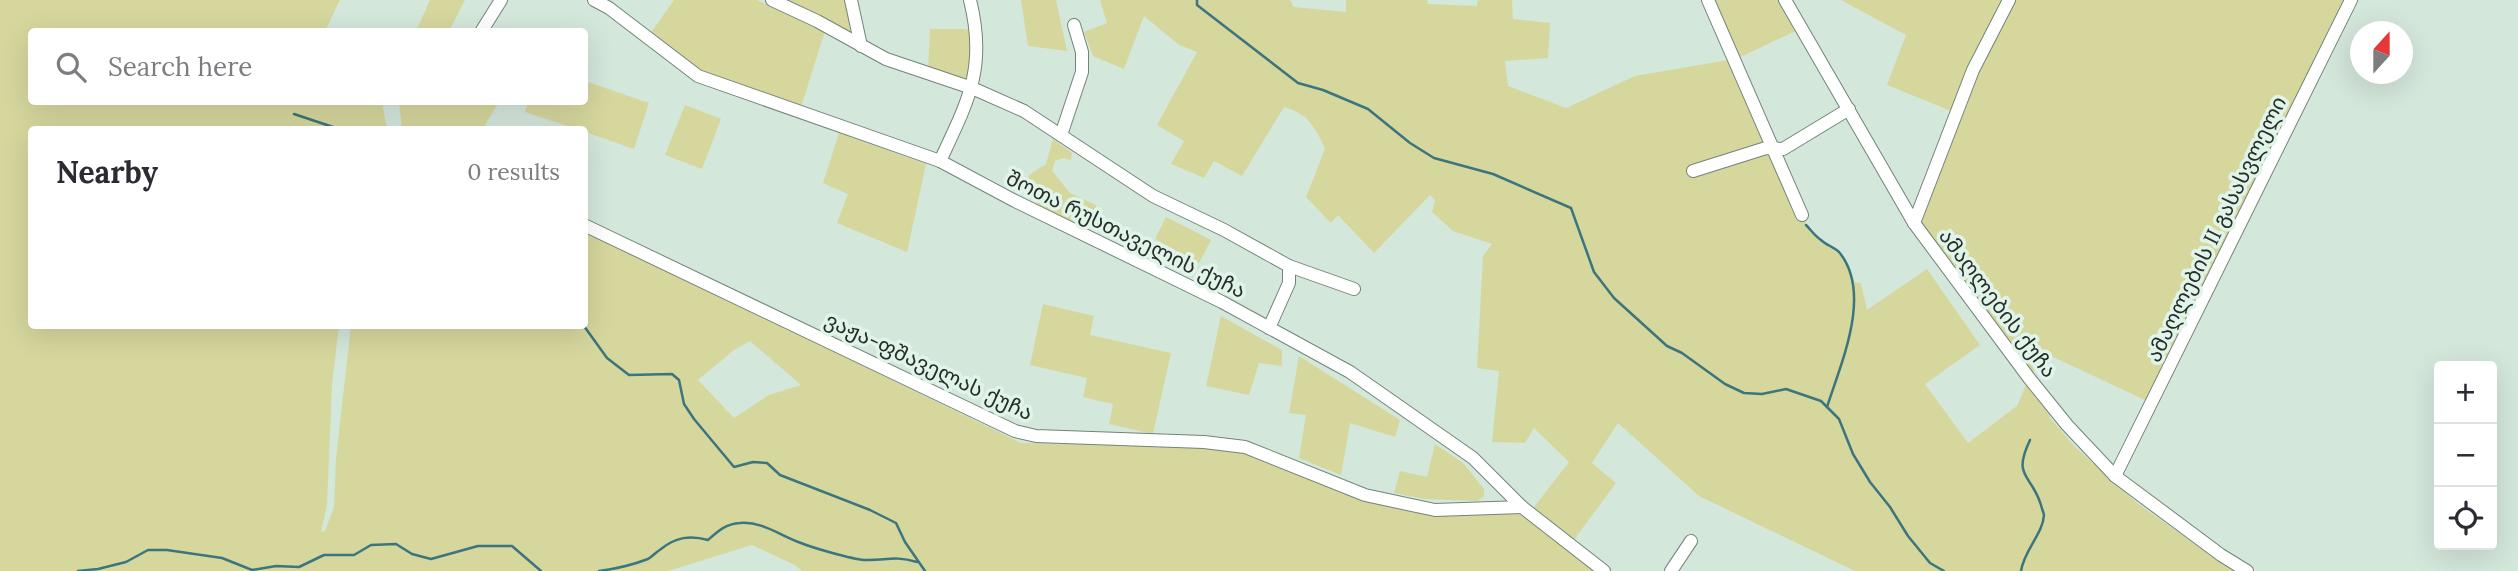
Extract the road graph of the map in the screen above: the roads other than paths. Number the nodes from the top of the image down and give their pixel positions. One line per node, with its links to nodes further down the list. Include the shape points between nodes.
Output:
1 (501, 0): 11 (street)
2 (594, 0): 17 (street, შოთა რუსთაველის ქუჩა, via 698,76)
3 (772, 0): 12 (street)
4 (851, 0): 12 (street)
5 (970, 0): 13 (street, via 976,35)
6 (1708, 0): 16 (street)
7 (1785, 0): 14 (street, ამაღლების ქუჩა)
8 (2009, 0): 20 (street, via 1973,70)
9 (2351, 0): 25 (street, ამაღლების II გასასვლელი)
10 (1074, 25): 15 (street, via 1082,72)
11 (484, 28)
12 (861, 46): 13 (street)
13 (972, 88): 15 (street, via 1024,111); 17 (street)
14 (1849, 109): 16 (street, via 1783,149); 20 (street, ამაღლების ქუჩა)
15 (1060, 135): 22 (street, via 1153,196)
16 (1773, 148): 18 (street); 19 (street)
17 (940, 161): 24 (street, შოთა რუსთაველის ქუჩა)
18 (1693, 171)
19 (1802, 215)
20 (1914, 223): 25 (street, ამაღლების ქუჩა, via 2029,378)
21 (588, 227): 26 (street, ვაჟა-ფშაველას ქუჩა, via 1015,431 1036,436 1245,447 1365,495 1434,510)
22 (1289, 266): 23 (street); 24 (street, via 1289,283)
23 (1354, 289)
24 (1269, 328): 26 (street, შოთა რუსთაველის ქუჩა, via 1350,372 1457,445)
25 (2115, 476): 30 (street, ამაღლების ქუჩა)
26 (1522, 507): 28 (street, შოთა რუსთაველის ქუჩა)
27 (1691, 541): 29 (street)
28 (1604, 571)
29 (1671, 571)
30 (2246, 571)

